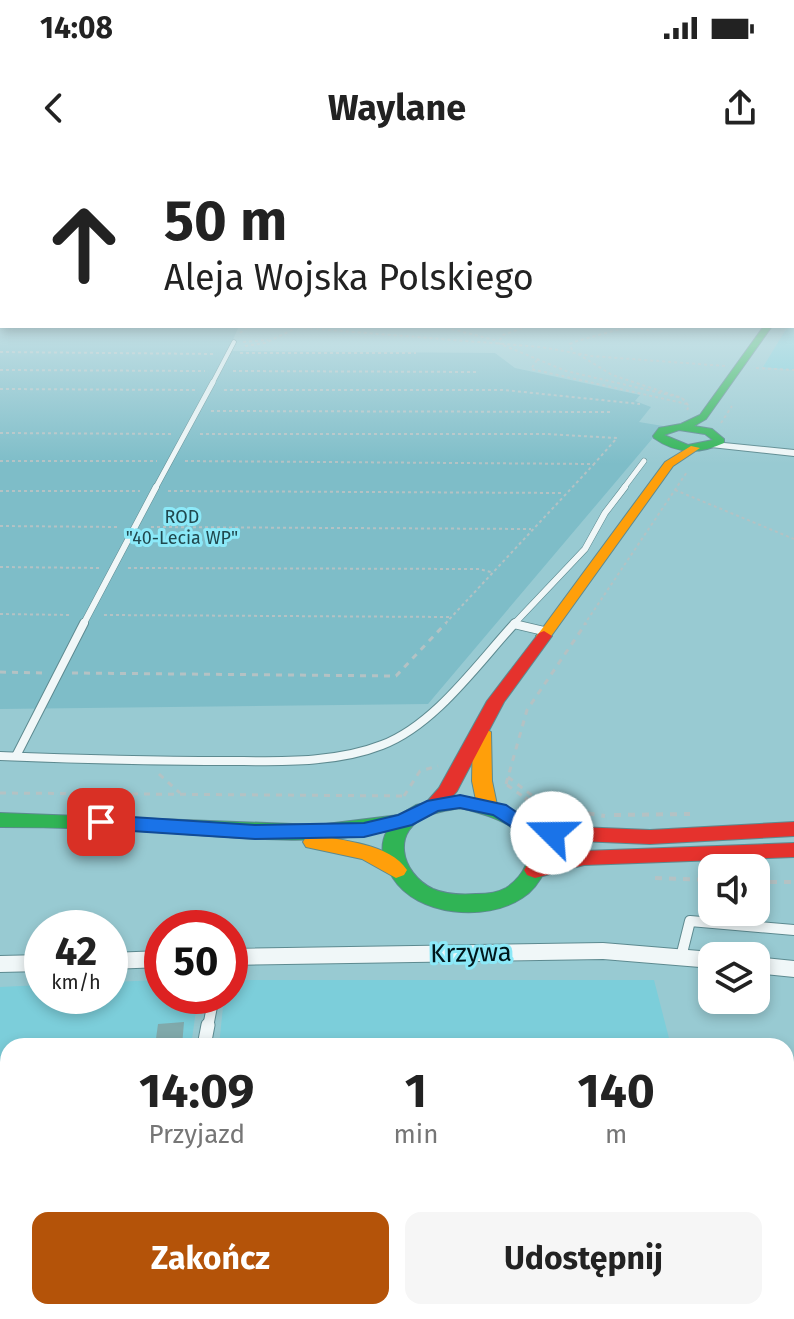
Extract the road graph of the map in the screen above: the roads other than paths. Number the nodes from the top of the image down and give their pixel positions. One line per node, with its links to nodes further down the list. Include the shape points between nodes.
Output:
1 (227, 355): 13 (lane)
2 (753, 355): 3 (street)
3 (702, 427): 4 (street); 4 (street, via 660,432 659,438); 5 (street); 5 (street, via 739,443); 8 (street)
4 (670, 444): 8 (street)
5 (780, 451): 6 (street)
6 (794, 453)
7 (644, 461): 9 (lane, via 585,549)
8 (669, 464): 10 (street)
9 (514, 624): 10 (lane); 13 (lane, via 417,725 383,745 341,756 275,761)
10 (548, 632): 11 (street, via 496,701)
11 (482, 730): 14 (street); 15 (street)
12 (0, 756): 13 (lane)
13 (16, 756)
14 (434, 805): 15 (street); 17 (street)
15 (487, 805): 20 (street, via 511,815)
16 (0, 820): 19 (street)
17 (405, 821): 19 (street, via 364,830); 22 (street, via 392,839)
18 (794, 829): 20 (street, via 650,837)
19 (255, 832): 22 (street, via 364,851)
20 (531, 832): 23 (street, via 538,850)
21 (794, 850): 23 (street, via 588,857)
22 (396, 870): 23 (street, via 424,895 468,905 512,894)
23 (535, 870)
24 (794, 930): 26 (lane, via 690,921)
25 (248, 957): 26 (street, Krzywa, via 603,951)
26 (681, 957): 27 (street, Krzywa)
27 (698, 959)
28 (24, 963): 29 (street)
29 (0, 964)
30 (770, 966): 31 (street)
31 (794, 969)
32 (210, 1014): 33 (lane)
33 (206, 1038)

